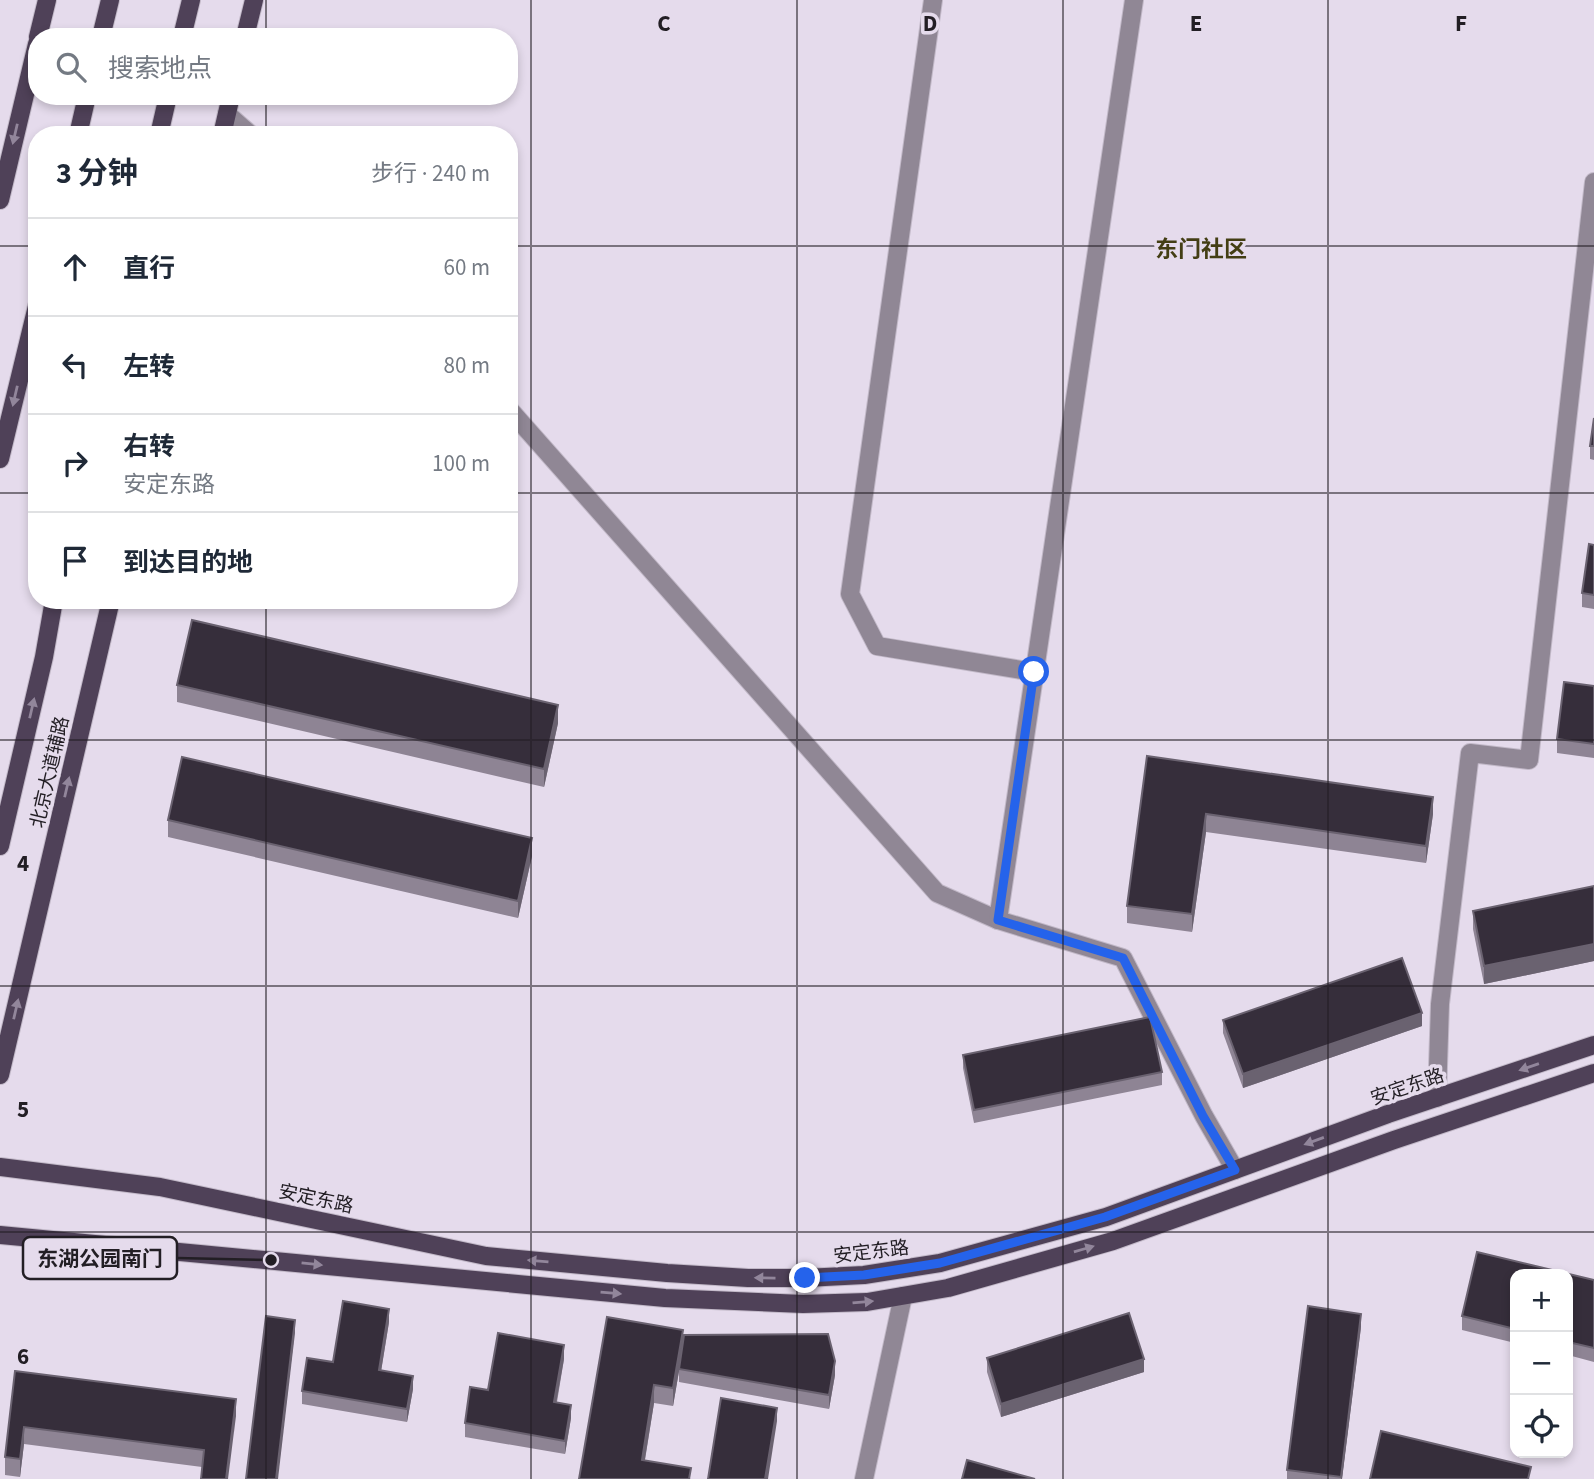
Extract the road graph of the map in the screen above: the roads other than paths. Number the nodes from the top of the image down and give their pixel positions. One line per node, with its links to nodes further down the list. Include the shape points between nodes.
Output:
1 (47, 0): 7 (main road)
2 (110, 0): 8 (main road)
3 (191, 0): 9 (main road)
4 (254, 0): 10 (main road)
5 (933, 0): 27 (street, via 850,594 877,646)
6 (1134, 0): 27 (street)
7 (40, 28)
8 (103, 28)
9 (184, 28)
10 (247, 28)
11 (28, 82): 21 (main road, one-way to 21)
12 (85, 105): 16 (main road)
13 (166, 105): 17 (main road)
14 (229, 105): 15 (main road)
15 (227, 114): 18 (main road); 19 (street)
16 (80, 126)
17 (161, 126)
18 (224, 126)
19 (241, 126)
20 (1594, 182): 33 (street, via 1528,760 1470,753 1440,1004)
21 (0, 200)
22 (28, 343): 24 (main road, one-way to 24)
23 (518, 419): 29 (street, via 937,893)
24 (0, 459)
25 (52, 609): 28 (main road, one-way to 25)
26 (109, 609): 32 (main road, 北京大道辅路, one-way to 26)
27 (1034, 672): 29 (street)
28 (0, 846)
29 (998, 920): 35 (street, via 1123,958)
30 (1594, 1045): 33 (main road, 安定东路, one-way to 33)
31 (1594, 1073): 37 (main road, one-way to 31, via 948,1288 1113,1241)
32 (0, 1075)
33 (1437, 1098): 35 (main road, 安定东路, one-way to 35)
34 (0, 1167): 35 (main road, 安定东路, one-way to 34, via 1105,1217 940,1263 864,1275 793,1278 667,1273 486,1256 160,1187)
35 (1235, 1170)
36 (0, 1234): 37 (main road, one-way to 37, via 665,1298 803,1304)
37 (903, 1296): 38 (street)
38 (864, 1479)

